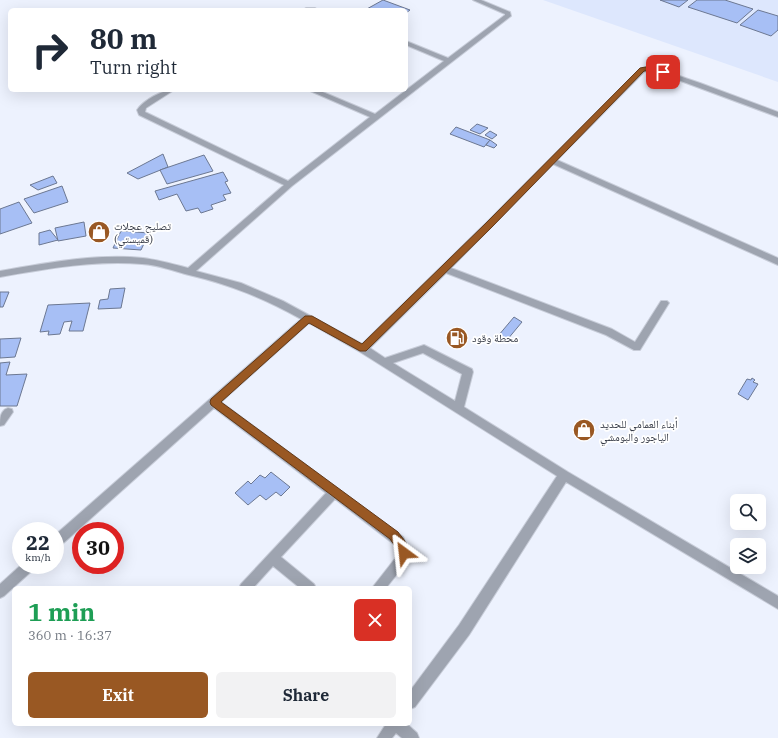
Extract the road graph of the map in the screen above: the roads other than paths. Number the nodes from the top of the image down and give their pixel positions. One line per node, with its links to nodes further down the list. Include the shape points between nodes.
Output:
1 (476, 0): 3 (street, via 504,10 508,16)
2 (408, 44): 3 (street)
3 (450, 60): 7 (street)
4 (167, 92): 9 (street, via 143,107 142,113)
5 (317, 92): 7 (street)
6 (778, 114): 8 (street, via 698,84 646,68)
7 (376, 117): 9 (street)
8 (552, 161): 10 (street); 11 (street)
9 (290, 184): 12 (street)
10 (778, 262)
11 (444, 269): 14 (street, via 609,332 637,347); 16 (street)
12 (190, 272): 13 (street, via 144,261 110,260 35,267); 15 (street, via 238,285)
13 (0, 274)
14 (664, 303)
15 (308, 318): 16 (street); 18 (street)
16 (363, 349): 17 (street)
17 (383, 362): 19 (street); 19 (street, via 424,349 468,372)
18 (214, 402): 23 (street); 24 (street)
19 (458, 409): 22 (street)
20 (8, 412): 21 (street)
21 (0, 422)
22 (564, 475): 31 (street); 32 (street, via 464,630)
23 (334, 492): 25 (street); 29 (street, via 394,536 402,547 402,559)
24 (64, 535)
25 (273, 558): 27 (street); 28 (street)
26 (20, 574): 30 (street)
27 (247, 586)
28 (308, 586)
29 (380, 586)
30 (0, 592)
31 (778, 603)
32 (412, 699)
33 (393, 726): 35 (street)
34 (399, 726): 36 (street)
35 (384, 738)
36 (412, 738)

